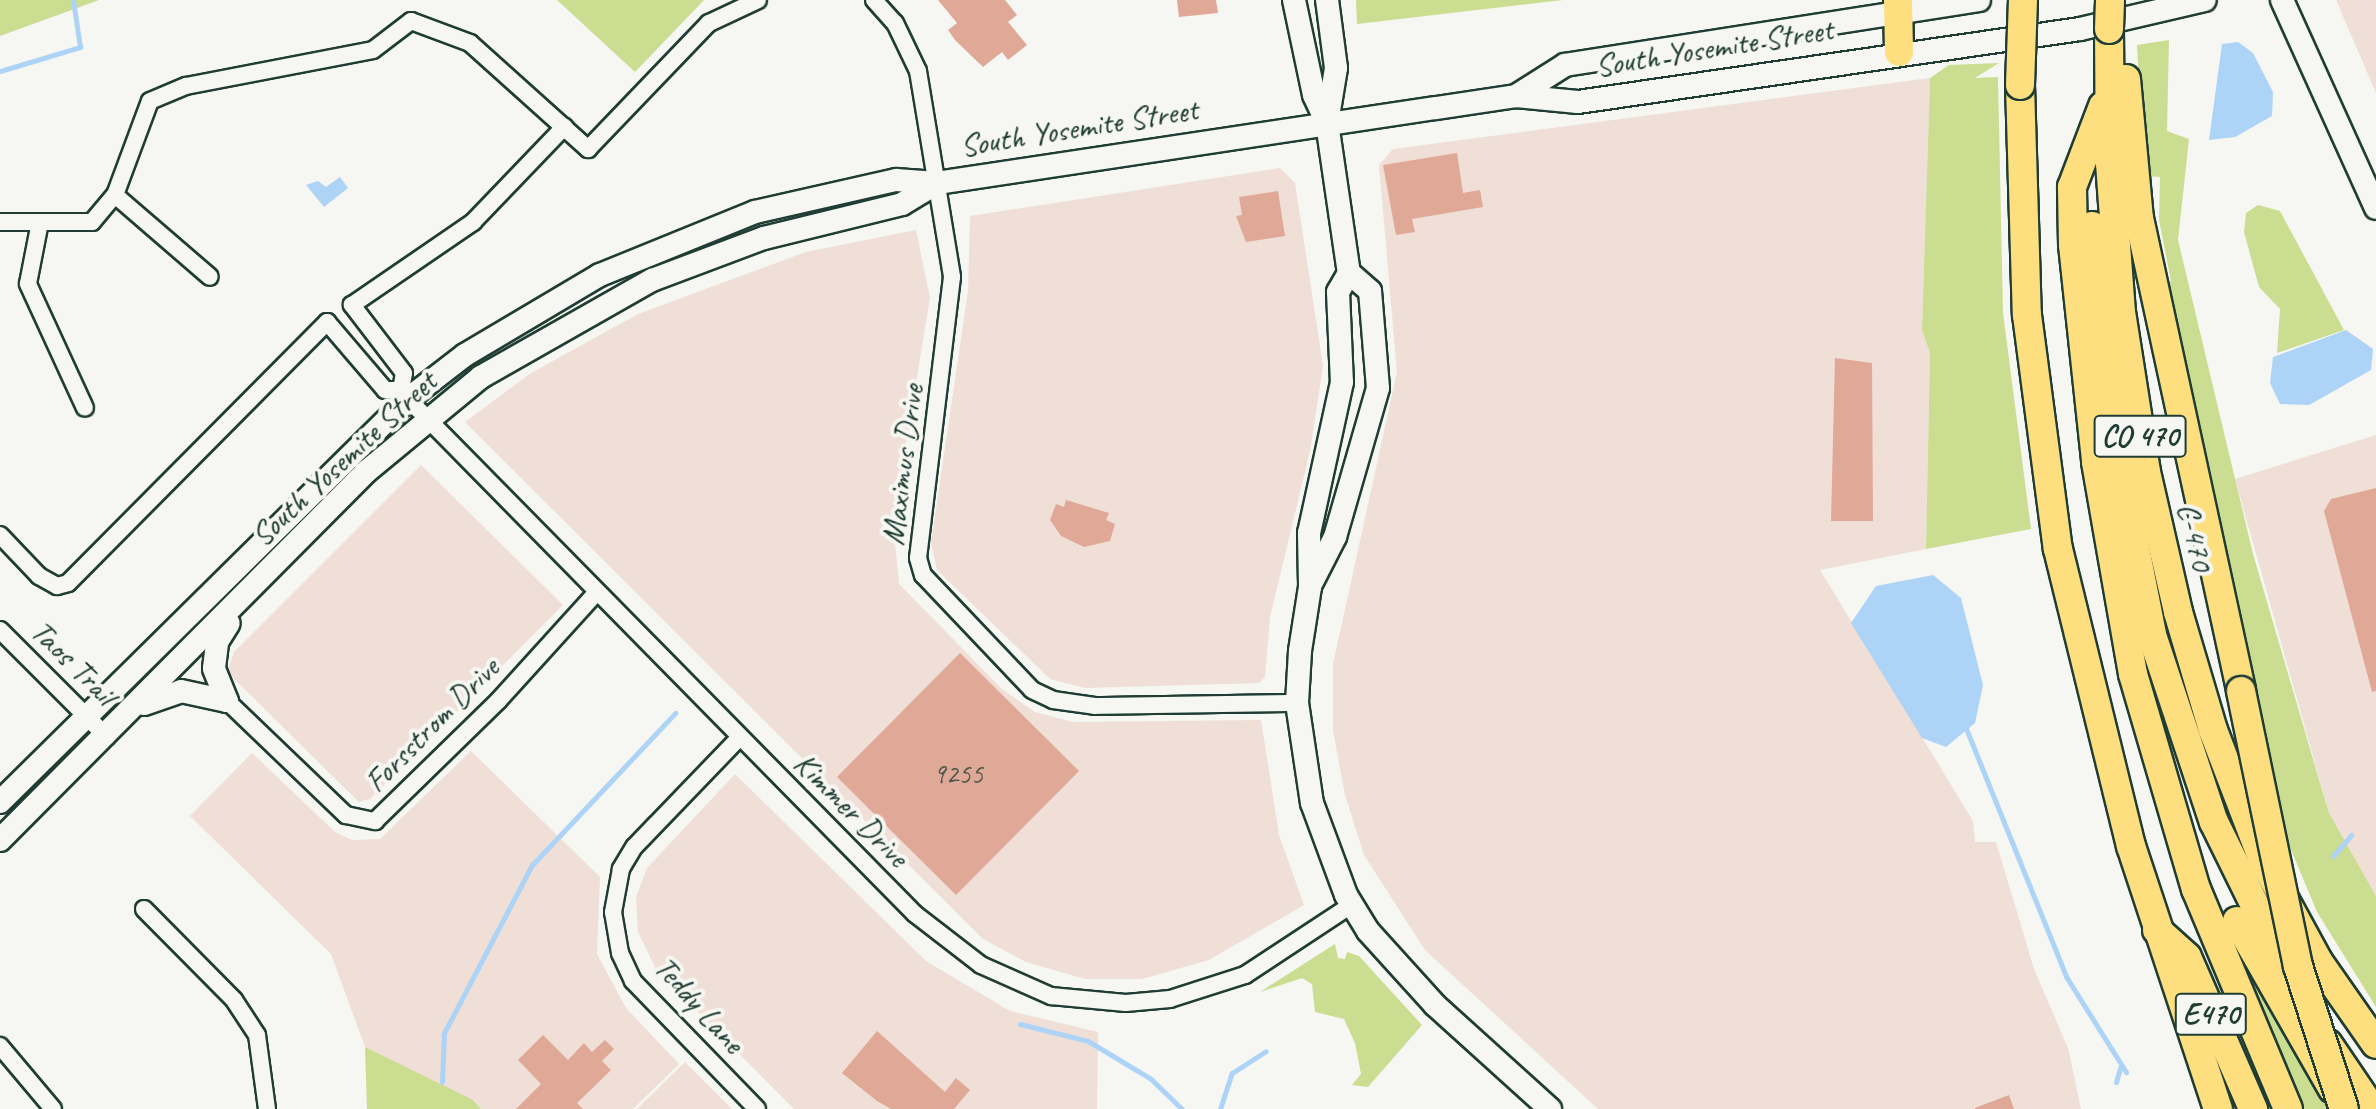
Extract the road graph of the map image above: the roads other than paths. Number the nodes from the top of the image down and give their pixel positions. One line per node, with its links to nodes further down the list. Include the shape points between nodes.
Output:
1 (758, 0): 15 (street, via 709,23 588,149)
2 (874, 0): 17 (street, Maximus Drive, via 895,23 918,71)
3 (1294, 0): 14 (main road, via 1314,95)
4 (1327, 0): 14 (main road, via 1336,68)
5 (1979, 0): 10 (main road, South Yosemite Street)
6 (2023, 0): 47 (highway, bridge, via 2024,271 2049,501 2085,676)
7 (2110, 0): 12 (highway, bridge, via 2109,29 2126,52)
8 (2205, 0): 11 (main road, South Yosemite Street, via 2080,29)
9 (2282, 0): 19 (main road)
10 (1898, 6): 11 (highway); 13 (main road, South Yosemite Street, via 1565,65)
11 (1899, 52): 13 (main road, South Yosemite Street, via 1578,102)
12 (2114, 78): 16 (highway); 48 (highway, C-470 / CO 470, via 2129,374 2184,635 2263,860 2318,961); 57 (highway, bridge, via 2137,208 2305,993)
13 (1516, 96): 14 (main road, South Yosemite Street)
14 (1327, 123): 17 (main road, South Yosemite Street); 22 (main road)
15 (564, 127): 18 (street, via 470,43 411,21 373,50 186,86 150,101); 30 (street, via 473,222 352,305 404,373 401,390 385,390 327,322 68,583 57,586 39,576)
16 (2088, 142): 36 (highway, via 2072,187 2077,300 2096,462); 58 (highway, via 2110,420 2163,673 2214,822 2252,908 2321,1034)
17 (937, 183): 25 (main road, South Yosemite Street, via 896,180 826,193 662,246 524,317); 27 (main road, South Yosemite Street, via 902,204 764,238 652,280 539,341); 38 (street, Maximus Drive, via 951,308 918,558 923,575 1032,690 1053,700 1073,706)
18 (115, 195): 21 (street, via 92,222); 23 (street)
19 (2376, 208)
20 (0, 222): 21 (street)
21 (40, 222): 26 (street, via 28,284)
22 (1349, 273): 24 (main road); 29 (main road, via 1370,291 1376,333 1378,388)
23 (210, 277)
24 (1339, 299): 28 (main road, via 1342,382); 29 (main road, via 1350,313 1350,429)
25 (408, 399): 27 (street, Kimmer Drive); 40 (main road, South Yosemite Street, via 318,481)
26 (85, 408)
27 (425, 420): 33 (main road, South Yosemite Street); 34 (street, Kimmer Drive)
28 (1332, 437): 31 (main road, via 1341,462 1328,517); 32 (main road, via 1309,533)
29 (1361, 444): 31 (main road)
30 (0, 535)
31 (1335, 537): 32 (main road)
32 (1310, 587): 38 (main road)
33 (249, 591): 37 (main road, via 217,642 214,668); 39 (main road, South Yosemite Street)
34 (595, 594): 37 (street, Forsstrom Drive, via 499,700 375,821 346,815); 42 (street, Kimmer Drive)
35 (2, 635): 40 (street, Taos Trail)
36 (2130, 640): 56 (highway, via 2143,717 2189,870); 57 (highway, via 2179,788 2229,905 2283,1009)
37 (227, 701): 39 (main road, via 181,691)
38 (1297, 703): 45 (main road, via 1318,824)
39 (136, 708): 41 (main road, South Yosemite Street)
40 (88, 717): 41 (street, Taos Trail); 43 (main road, South Yosemite Street)
41 (107, 737): 44 (main road, South Yosemite Street)
42 (739, 738): 45 (street, Kimmer Drive, via 949,944 1051,996 1126,1003 1231,981); 52 (street, Teddy Lane, via 634,847 621,869 613,912 620,953 633,981)
43 (0, 802)
44 (0, 840)
45 (1351, 905): 53 (main road, via 1408,978)
46 (144, 909): 51 (street, via 234,1000 257,1035)
47 (2156, 929): 54 (highway); 55 (highway, E470, via 2187,957)
48 (2376, 1044)
49 (0, 1046): 50 (street)
50 (53, 1109)
51 (267, 1109)
52 (757, 1109)
53 (1550, 1109)
54 (2218, 1109)
55 (2253, 1109)
56 (2288, 1109)
57 (2345, 1109)
58 (2372, 1109)

